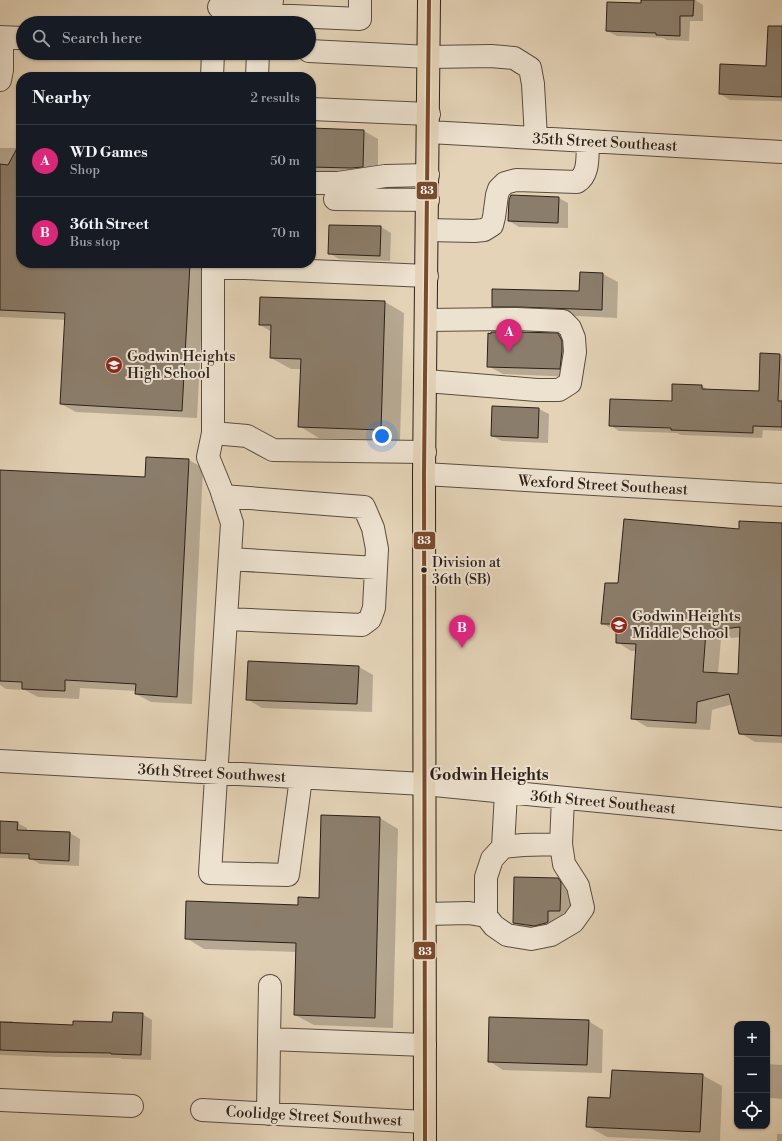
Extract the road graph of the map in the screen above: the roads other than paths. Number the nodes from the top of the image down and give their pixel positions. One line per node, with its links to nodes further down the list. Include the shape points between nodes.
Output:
1 (429, 0): 8 (main road)
2 (271, 4): 3 (street, via 270,15); 4 (street)
3 (360, 9): 7 (street)
4 (219, 10)
5 (8, 38): 13 (street)
6 (316, 51): 7 (street)
7 (358, 53): 8 (street)
8 (429, 57): 15 (main road); 16 (street, via 514,58 530,68)
9 (213, 60): 11 (street)
10 (258, 60): 12 (street)
11 (212, 72)
12 (257, 72)
13 (0, 80)
14 (316, 110): 15 (street, 35th Street Southeast)
15 (429, 123): 16 (street, 35th Street Southeast); 19 (main road)
16 (536, 138): 17 (street, 35th Street Southeast)
17 (588, 141): 18 (street, 35th Street Southeast); 23 (street, via 586,172 577,182 516,180 505,183 497,195 492,225 484,230)
18 (782, 152)
19 (428, 175): 20 (street, via 385,176 338,183); 22 (main road)
20 (316, 183)
21 (335, 200): 22 (street)
22 (428, 200): 23 (main road)
23 (427, 230): 26 (main road)
24 (213, 268): 29 (street)
25 (245, 268): 26 (street)
26 (427, 276): 27 (main road)
27 (426, 320): 28 (main road); 28 (street, via 563,321 570,328 574,338 575,352 570,383 559,390)
28 (426, 381): 30 (main road)
29 (213, 433): 30 (street, via 247,436 273,450); 33 (street, via 208,457)
30 (425, 452): 31 (main road)
31 (424, 474): 32 (street, Wexford Street Southeast); 40 (main road)
32 (782, 495)
33 (223, 496): 34 (street, via 232,523); 35 (street, via 364,507 373,528)
34 (230, 559): 35 (street); 36 (street)
35 (376, 568): 36 (street, via 374,608 370,619 362,625)
36 (226, 619): 38 (street)
37 (0, 762): 38 (street, 36th Street Southwest)
38 (216, 773): 39 (street, 36th Street Southwest); 39 (street, via 210,873 288,875)
39 (301, 778): 40 (street, 36th Street Southwest)
40 (424, 784): 41 (street, 36th Street Southeast); 46 (main road)
41 (506, 793): 42 (street, 36th Street Southeast); 45 (street)
42 (564, 798): 43 (street, 36th Street Southeast); 44 (street)
43 (782, 819)
44 (561, 844): 45 (street); 47 (street, via 564,864 578,886 583,908 573,922 551,935 531,939 507,936)
45 (503, 847): 47 (street, via 492,859 486,877)
46 (424, 914): 47 (street, via 468,913); 50 (main road)
47 (486, 916)
48 (270, 986): 49 (street)
49 (269, 1040): 50 (street); 54 (street)
50 (425, 1045): 55 (main road)
51 (0, 1100): 52 (street)
52 (132, 1106)
53 (202, 1110): 54 (street, Coolidge Street Southwest)
54 (268, 1114): 55 (street, Coolidge Street Southwest)
55 (425, 1132)

